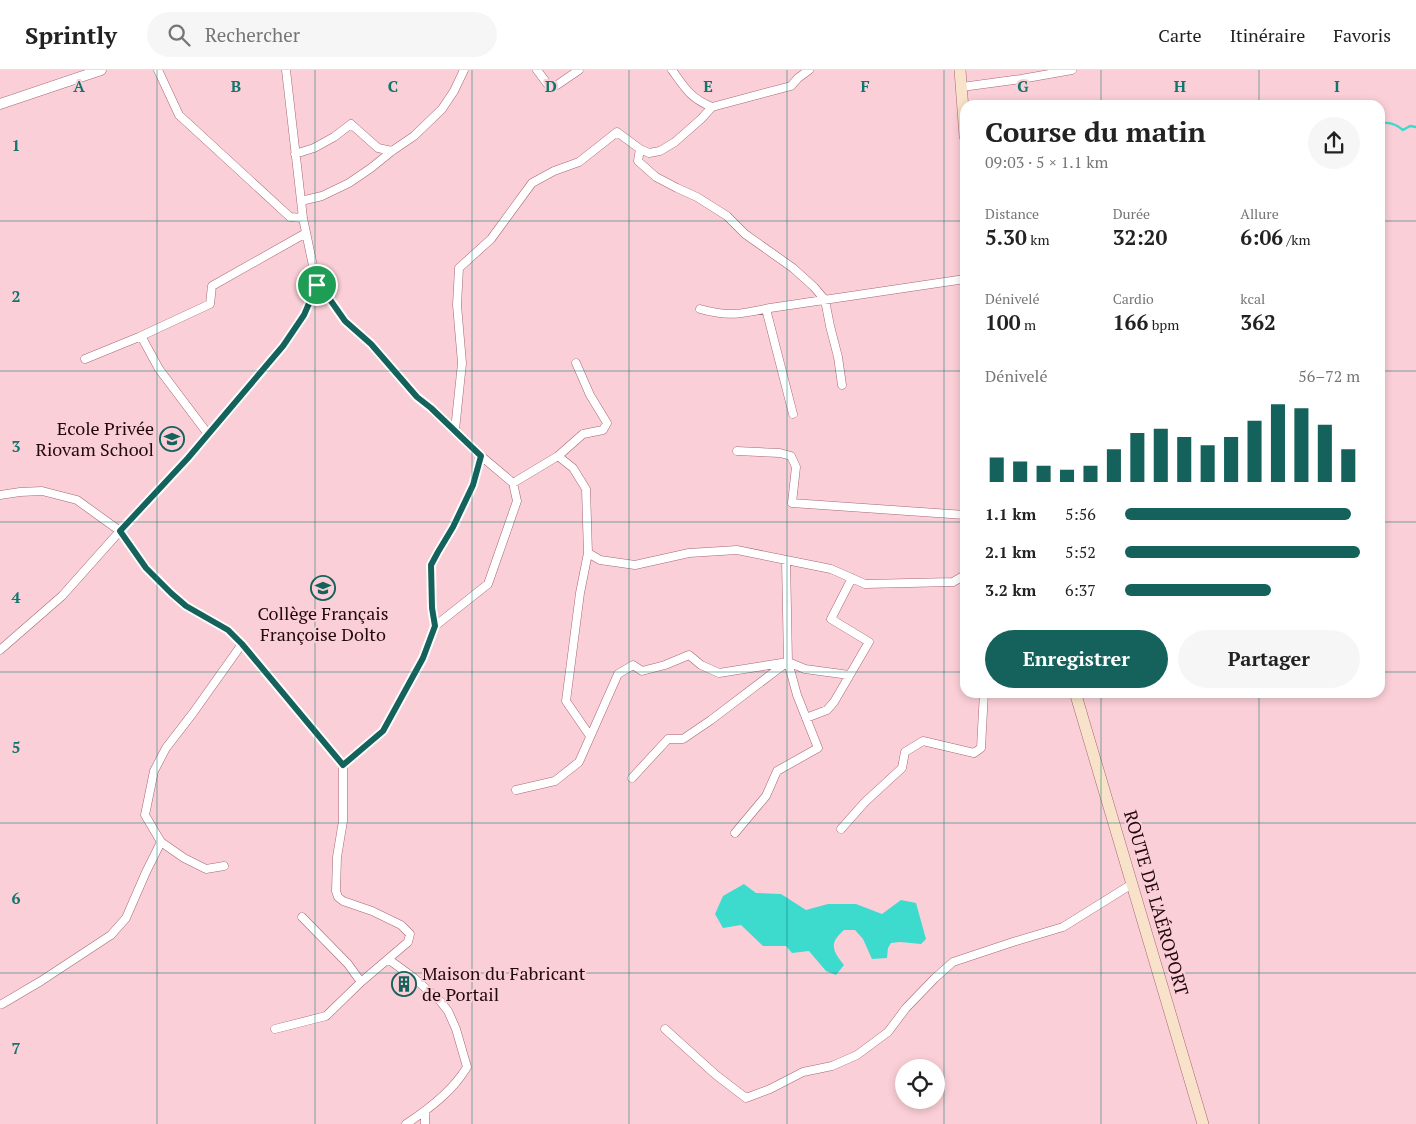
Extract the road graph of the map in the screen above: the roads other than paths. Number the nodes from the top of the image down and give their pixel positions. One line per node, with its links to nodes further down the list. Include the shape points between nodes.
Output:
1 (101, 70): 13 (street)
2 (158, 70): 19 (street, via 179,115 290,217)
3 (286, 70): 17 (street)
4 (464, 70): 16 (street, via 442,109 414,136)
5 (536, 70): 6 (street, via 549,86 557,85)
6 (578, 70)
7 (672, 70): 14 (street, via 688,93)
8 (810, 70): 14 (street, via 791,86)
9 (960, 70): 11 (main road)
10 (1072, 70): 11 (street)
11 (962, 87): 12 (main road)
12 (963, 100)
13 (0, 104)
14 (712, 107): 15 (street, via 675,142 660,151 650,153)
15 (640, 149): 23 (street, via 638,161 656,177 726,216 792,268); 31 (street, via 617,132 579,162 532,183 491,239 459,268 457,305 462,363)
16 (392, 151): 17 (street, via 378,148 351,124 314,148); 18 (street, via 349,183 322,196)
17 (295, 154): 18 (street)
18 (301, 201): 19 (street)
19 (303, 218): 20 (street)
20 (306, 233): 22 (street); 26 (street, via 212,286 210,304)
21 (960, 280): 23 (street)
22 (317, 285): 31 (street, via 345,321 371,344 417,397); 32 (street, via 304,315 283,346)
23 (825, 300): 25 (street); 29 (street)
24 (700, 309): 25 (street, via 738,314)
25 (766, 309): 30 (street)
26 (141, 336): 27 (street); 32 (street, via 159,369)
27 (84, 360)
28 (576, 364): 35 (street, via 607,423 603,430 584,434)
29 (842, 385)
30 (793, 414)
31 (455, 430): 34 (street)
32 (208, 434): 39 (street)
33 (737, 451): 38 (street, via 791,456 796,467 792,503)
34 (481, 456): 36 (street); 44 (street, via 473,485 431,565)
35 (558, 456): 36 (street); 40 (street, via 573,468 586,489)
36 (514, 483): 44 (street, via 517,501 488,584)
37 (0, 495): 39 (street, via 42,491 77,500)
38 (960, 515)
39 (120, 531): 45 (street, via 146,568 171,593 186,606 228,630); 46 (street, via 62,596)
40 (588, 553): 41 (street, via 600,560 635,565 689,553 737,550); 52 (street, via 566,701)
41 (786, 560): 42 (street, via 831,569); 47 (street)
42 (852, 578): 43 (street, via 865,584 954,582); 48 (street, via 831,619 869,642)
43 (960, 578)
44 (435, 626): 53 (street, via 423,658 383,731)
45 (242, 644): 53 (street); 58 (street, via 166,748 154,771 145,814)
46 (0, 650)
47 (788, 662): 48 (street, via 805,669); 51 (street); 52 (street, via 720,673 701,665 689,655 642,671 633,665 618,674); 54 (street, via 683,739 668,739)
48 (849, 675): 51 (street, via 827,710)
49 (984, 698): 56 (street, via 981,748 974,753 923,741 905,752 902,768 864,802)
50 (1077, 698): 60 (main road, ROUTE DE L'AÉROPORT)
51 (806, 718): 57 (street, via 818,748 777,771 766,796)
52 (590, 736): 55 (street, via 579,762 555,781)
53 (343, 765): 62 (street, via 343,821 336,891 343,901 401,925 410,934 408,942)
54 (632, 778)
55 (516, 790)
56 (841, 830)
57 (735, 833)
58 (161, 842): 59 (street, via 206,869); 64 (street, via 126,918 111,935)
59 (224, 866)
60 (1132, 884): 66 (street, via 1063,927 953,962 906,1008 888,1032 857,1056 803,1072 746,1098); 70 (main road, ROUTE DE L'AÉROPORT)
61 (302, 917): 63 (street)
62 (388, 959): 63 (street); 67 (street, via 414,978 448,1011 467,1067)
63 (361, 982): 65 (street, via 326,1016)
64 (2, 1004)
65 (276, 1029)
66 (665, 1029)
67 (425, 1112): 68 (street); 69 (street)
68 (406, 1124)
69 (425, 1124)
70 (1203, 1124)

